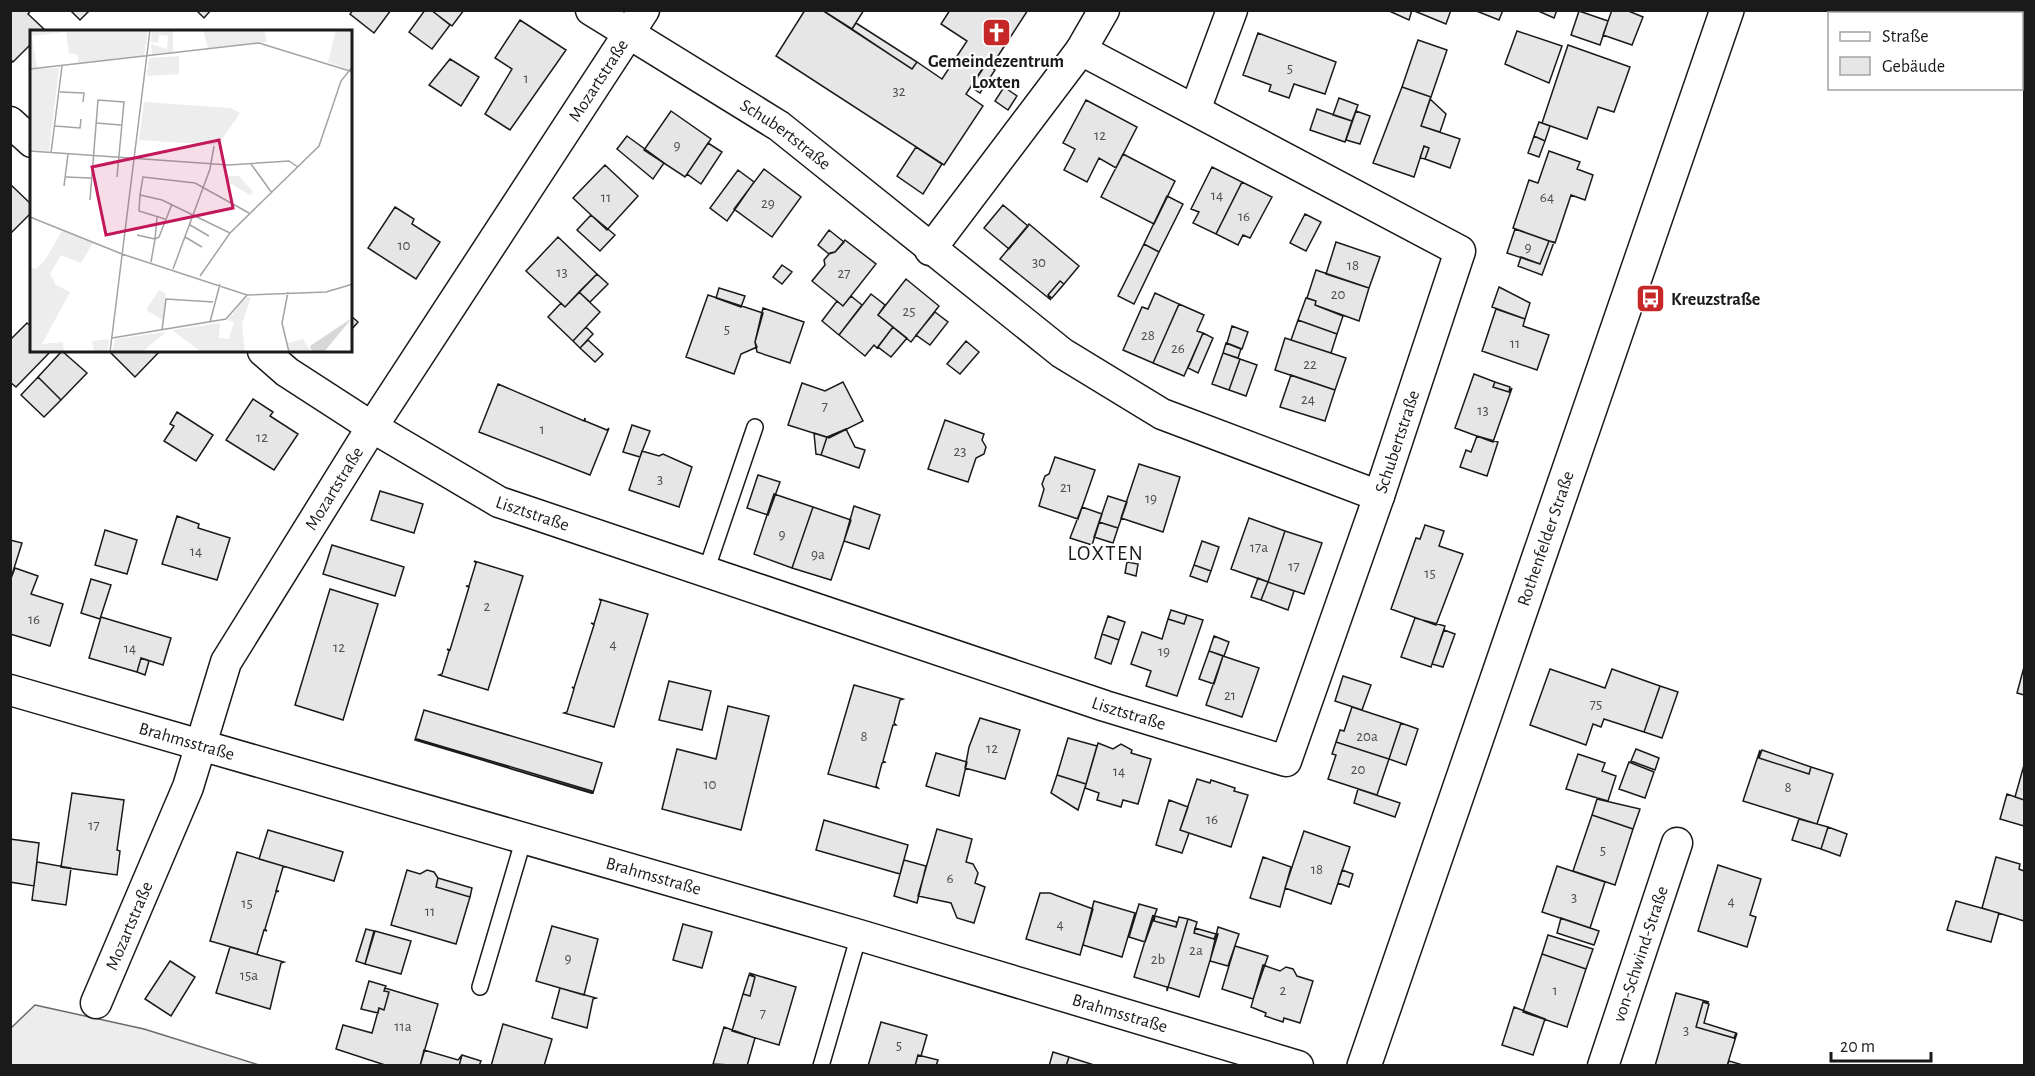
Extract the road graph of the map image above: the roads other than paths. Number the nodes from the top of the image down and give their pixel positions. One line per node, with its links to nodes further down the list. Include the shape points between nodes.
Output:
1 (591, 10): 6 (street, Schubertstraße)
2 (644, 10): 6 (street, Mozartstraße)
3 (1104, 10): 7 (street)
4 (1233, 10): 8 (street)
5 (1727, 10): 26 (street, Rothenfelder Straße)
6 (628, 35): 11 (street, Schubertstraße, via 779,126); 13 (street, Mozartstraße)
7 (1081, 50): 8 (street, Schubertstraße); 11 (street)
8 (1196, 110): 15 (street, Schubertstraße, via 1460,251)
9 (10, 122): 10 (street)
10 (30, 140)
11 (930, 250): 15 (street, Schubertstraße, via 1062,353 1162,414)
12 (265, 352): 13 (street, Lisztstraße, via 287,372)
13 (372, 427): 16 (street, Lisztstraße, via 499,502); 18 (street, Mozartstraße, via 226,662)
14 (755, 427): 16 (lane)
15 (1379, 496): 16 (street, Lisztstraße, via 1286,761 1105,706)
16 (706, 572)
17 (10, 690): 18 (street, Brahmsstraße)
18 (199, 744): 19 (street, Brahmsstraße); 23 (street, Mozartstraße, via 188,787)
19 (524, 838): 21 (street, Brahmsstraße); 22 (lane)
20 (1677, 843): 27 (street, von-Schwind-Straße)
21 (859, 935): 24 (lane); 25 (street, Brahmsstraße)
22 (480, 987)
23 (96, 1003)
24 (821, 1065)
25 (1298, 1065)
26 (1364, 1065)
27 (1603, 1065)

